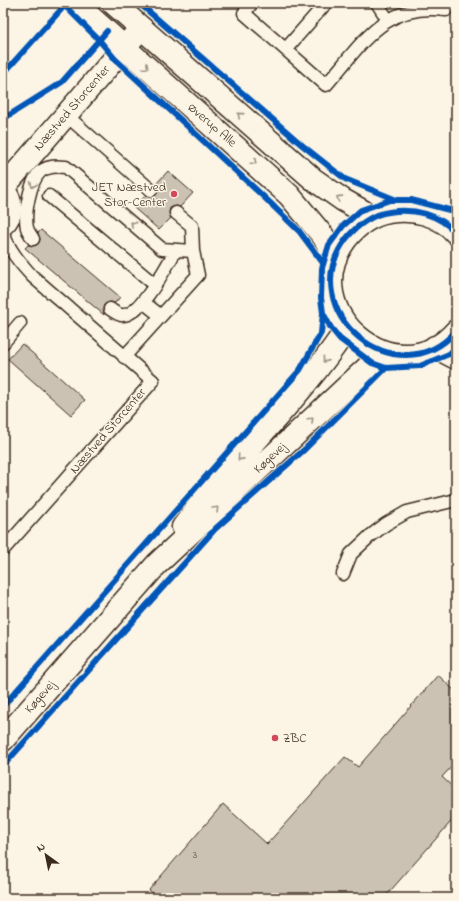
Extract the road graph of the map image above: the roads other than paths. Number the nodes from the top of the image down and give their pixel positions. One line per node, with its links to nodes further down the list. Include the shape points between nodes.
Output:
1 (76, 3): 9 (street, Øverup Alle)
2 (113, 3): 8 (street, Øverup Alle)
3 (252, 3): 10 (lane, via 244,13)
4 (326, 3): 10 (lane)
5 (377, 3): 7 (lane)
6 (448, 3): 7 (lane, via 446,10 416,9)
7 (388, 20): 10 (lane, via 374,31 326,85)
8 (141, 28): 9 (street, Næstved Storcenter); 16 (street, Øverup Alle, one-way to 8, via 313,179)
9 (125, 48): 11 (street, Næstved Storcenter); 23 (street, Øverup Alle, one-way to 23, via 290,194 319,230)
10 (286, 49)
11 (66, 115): 12 (street, Næstved Storcenter); 13 (lane)
12 (3, 189): 18 (street, via 11,208)
13 (151, 190)
14 (49, 196): 24 (lane)
15 (176, 213): 22 (lane, via 192,226)
16 (373, 217): 17 (street, via 401,210); 23 (street, via 351,233)
17 (451, 221)
18 (3, 224)
19 (3, 233): 34 (lane, Næstved Storcenter, via 18,261 32,276)
20 (33, 239): 21 (lane, one-way to 20, via 162,249 66,167 57,166 40,172 33,183 26,217 27,230)
21 (176, 250): 22 (lane); 24 (lane)
22 (193, 251): 27 (lane, via 198,275)
23 (336, 257): 29 (street, via 332,275 332,294)
24 (154, 284): 25 (lane)
25 (143, 302): 26 (lane, via 130,313 120,315); 27 (lane)
26 (110, 309)
27 (161, 316): 34 (lane)
28 (20, 323): 31 (lane)
29 (347, 328): 33 (street, via 364,342); 38 (street, Køgevej, one-way to 38, via 302,389 202,502)
30 (456, 331): 32 (street)
31 (3, 343)
32 (435, 347): 33 (street, via 410,354); 35 (street)
33 (384, 352): 38 (street, Køgevej, one-way to 33)
34 (124, 357): 37 (lane, Næstved Storcenter, via 152,381)
35 (456, 358)
36 (456, 500): 39 (lane, via 407,512 386,524 351,554)
37 (3, 550)
38 (157, 564): 40 (street, Køgevej)
39 (343, 574)
40 (3, 740)

